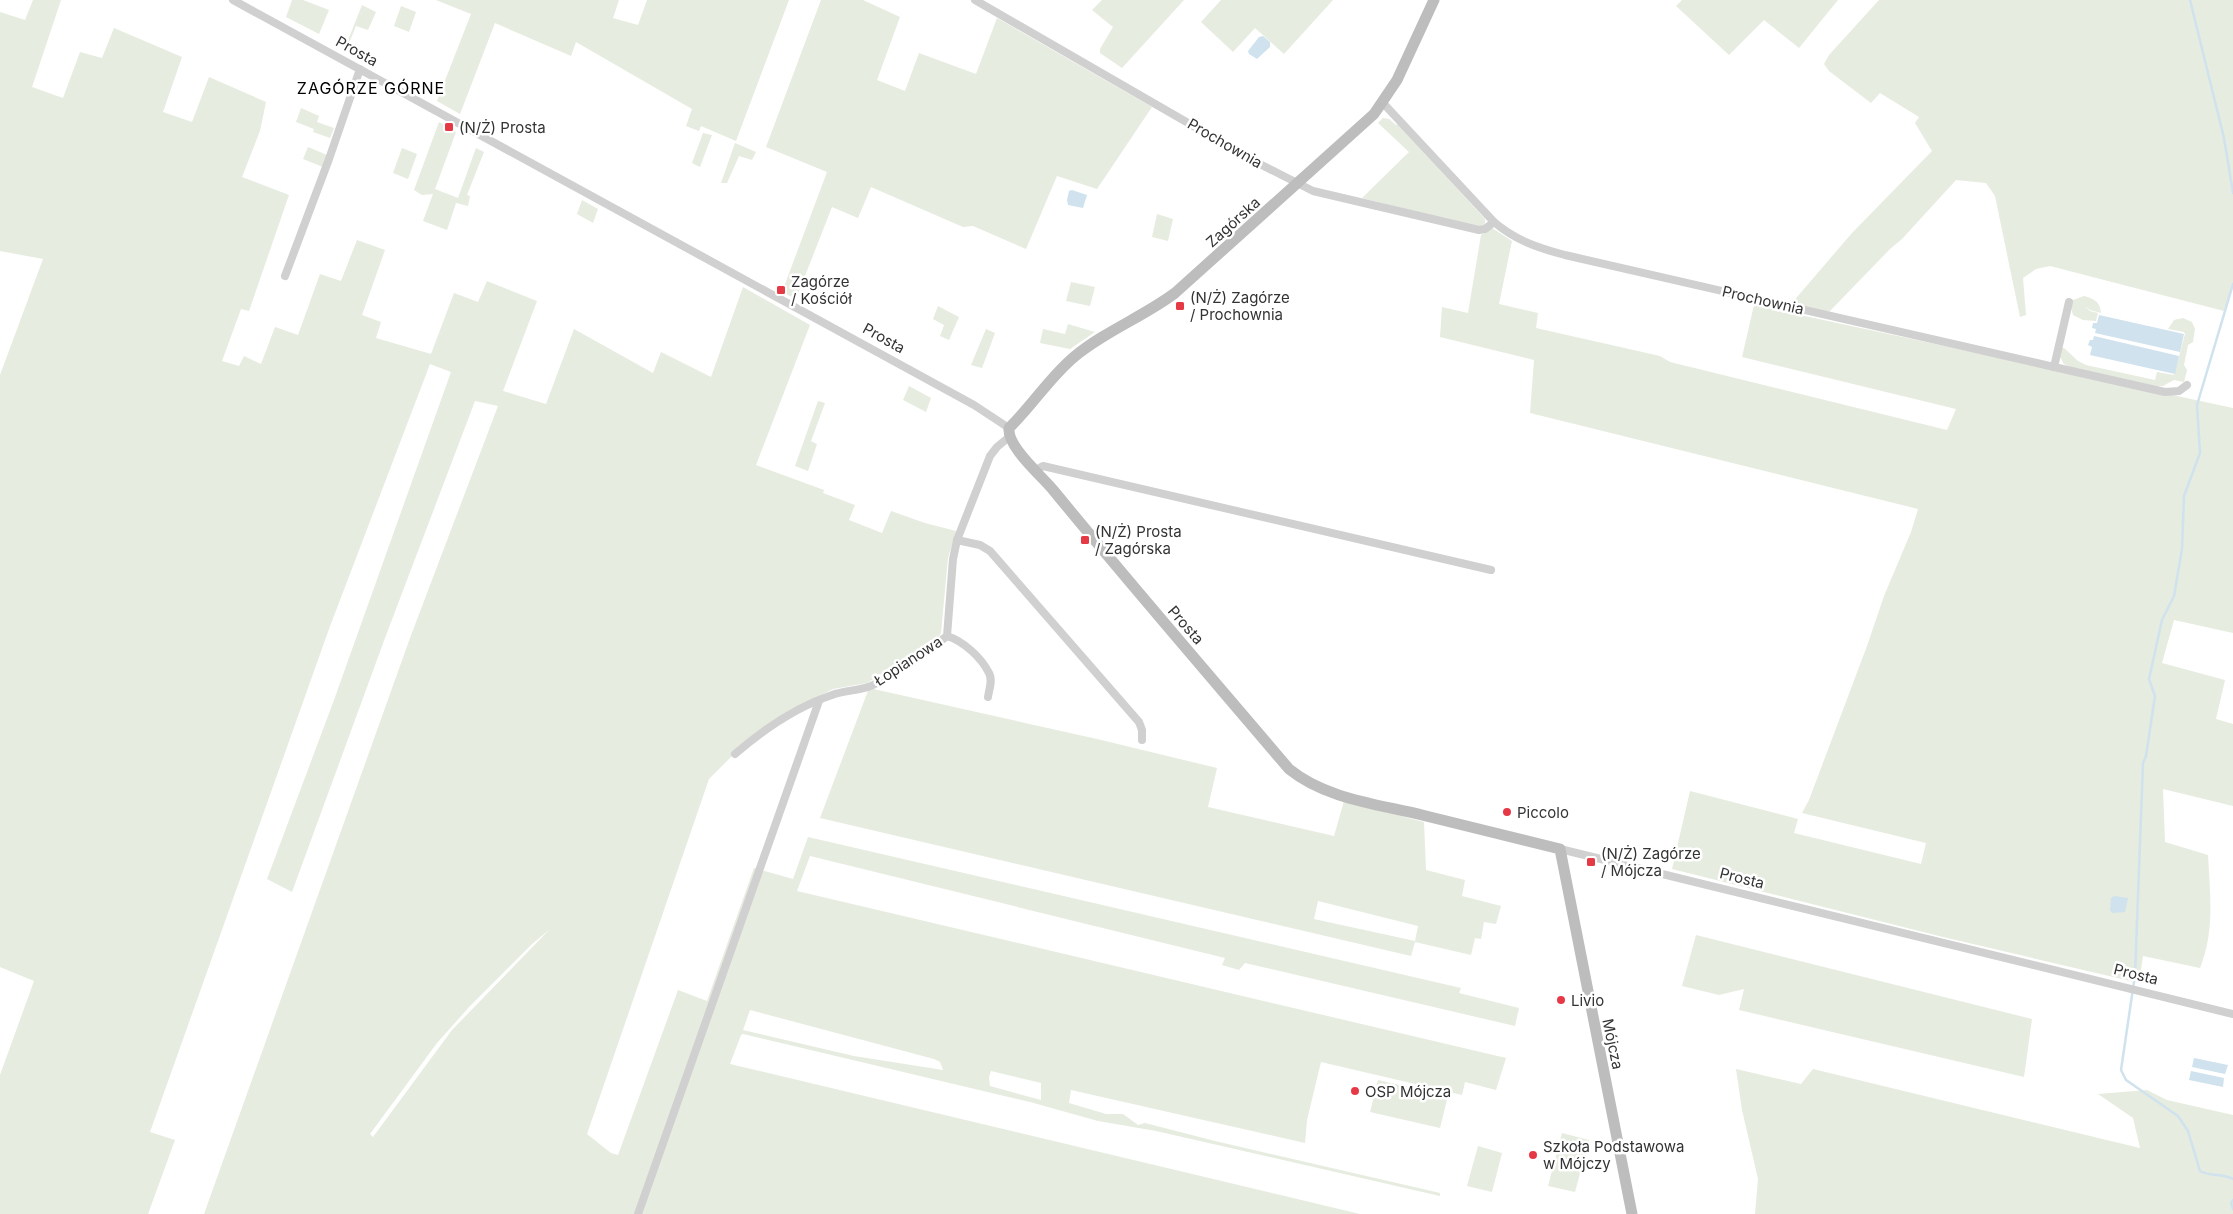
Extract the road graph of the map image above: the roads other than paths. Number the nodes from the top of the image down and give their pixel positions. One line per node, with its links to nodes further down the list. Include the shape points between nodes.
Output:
1 (233, 0): 4 (street, Prosta)
2 (974, 0): 6 (street, Prochownia)
3 (1434, 0): 5 (street, Zagórska, via 1398,80)
4 (360, 69): 8 (street); 12 (street, Prosta, via 966,400)
5 (1383, 103): 6 (street, Zagórska); 7 (street, Prochownia)
6 (1298, 183): 7 (street, Prochownia, via 1312,190 1471,229 1485,229); 12 (street, Zagórska, via 1176,293 1075,356 1050,380)
7 (1494, 222): 10 (street, Prochownia, via 1519,240 1545,250)
8 (285, 276)
9 (2069, 302): 10 (street)
10 (2054, 367): 11 (street, Prochownia, via 2165,392 2179,391)
11 (2187, 385)
12 (1009, 433): 13 (street, Prosta); 14 (street, Łopianowa, via 990,456)
13 (1036, 470): 15 (street, via 1043,466); 21 (street, Prosta, via 1289,768 1305,782 1356,799)
14 (957, 540): 16 (street, Łopianowa); 19 (street, via 980,545 990,551 1139,722)
15 (1491, 570)
16 (946, 636): 17 (street, via 965,644 989,673); 18 (street, Łopianowa, via 926,653 872,686 845,691)
17 (988, 697)
18 (819, 701): 20 (street, Łopianowa, via 783,718); 23 (street)
19 (1142, 740)
20 (735, 754)
21 (1560, 850): 22 (street, Prosta); 24 (street, Mójcza)
22 (2233, 1014)
23 (638, 1214)
24 (1632, 1214)

